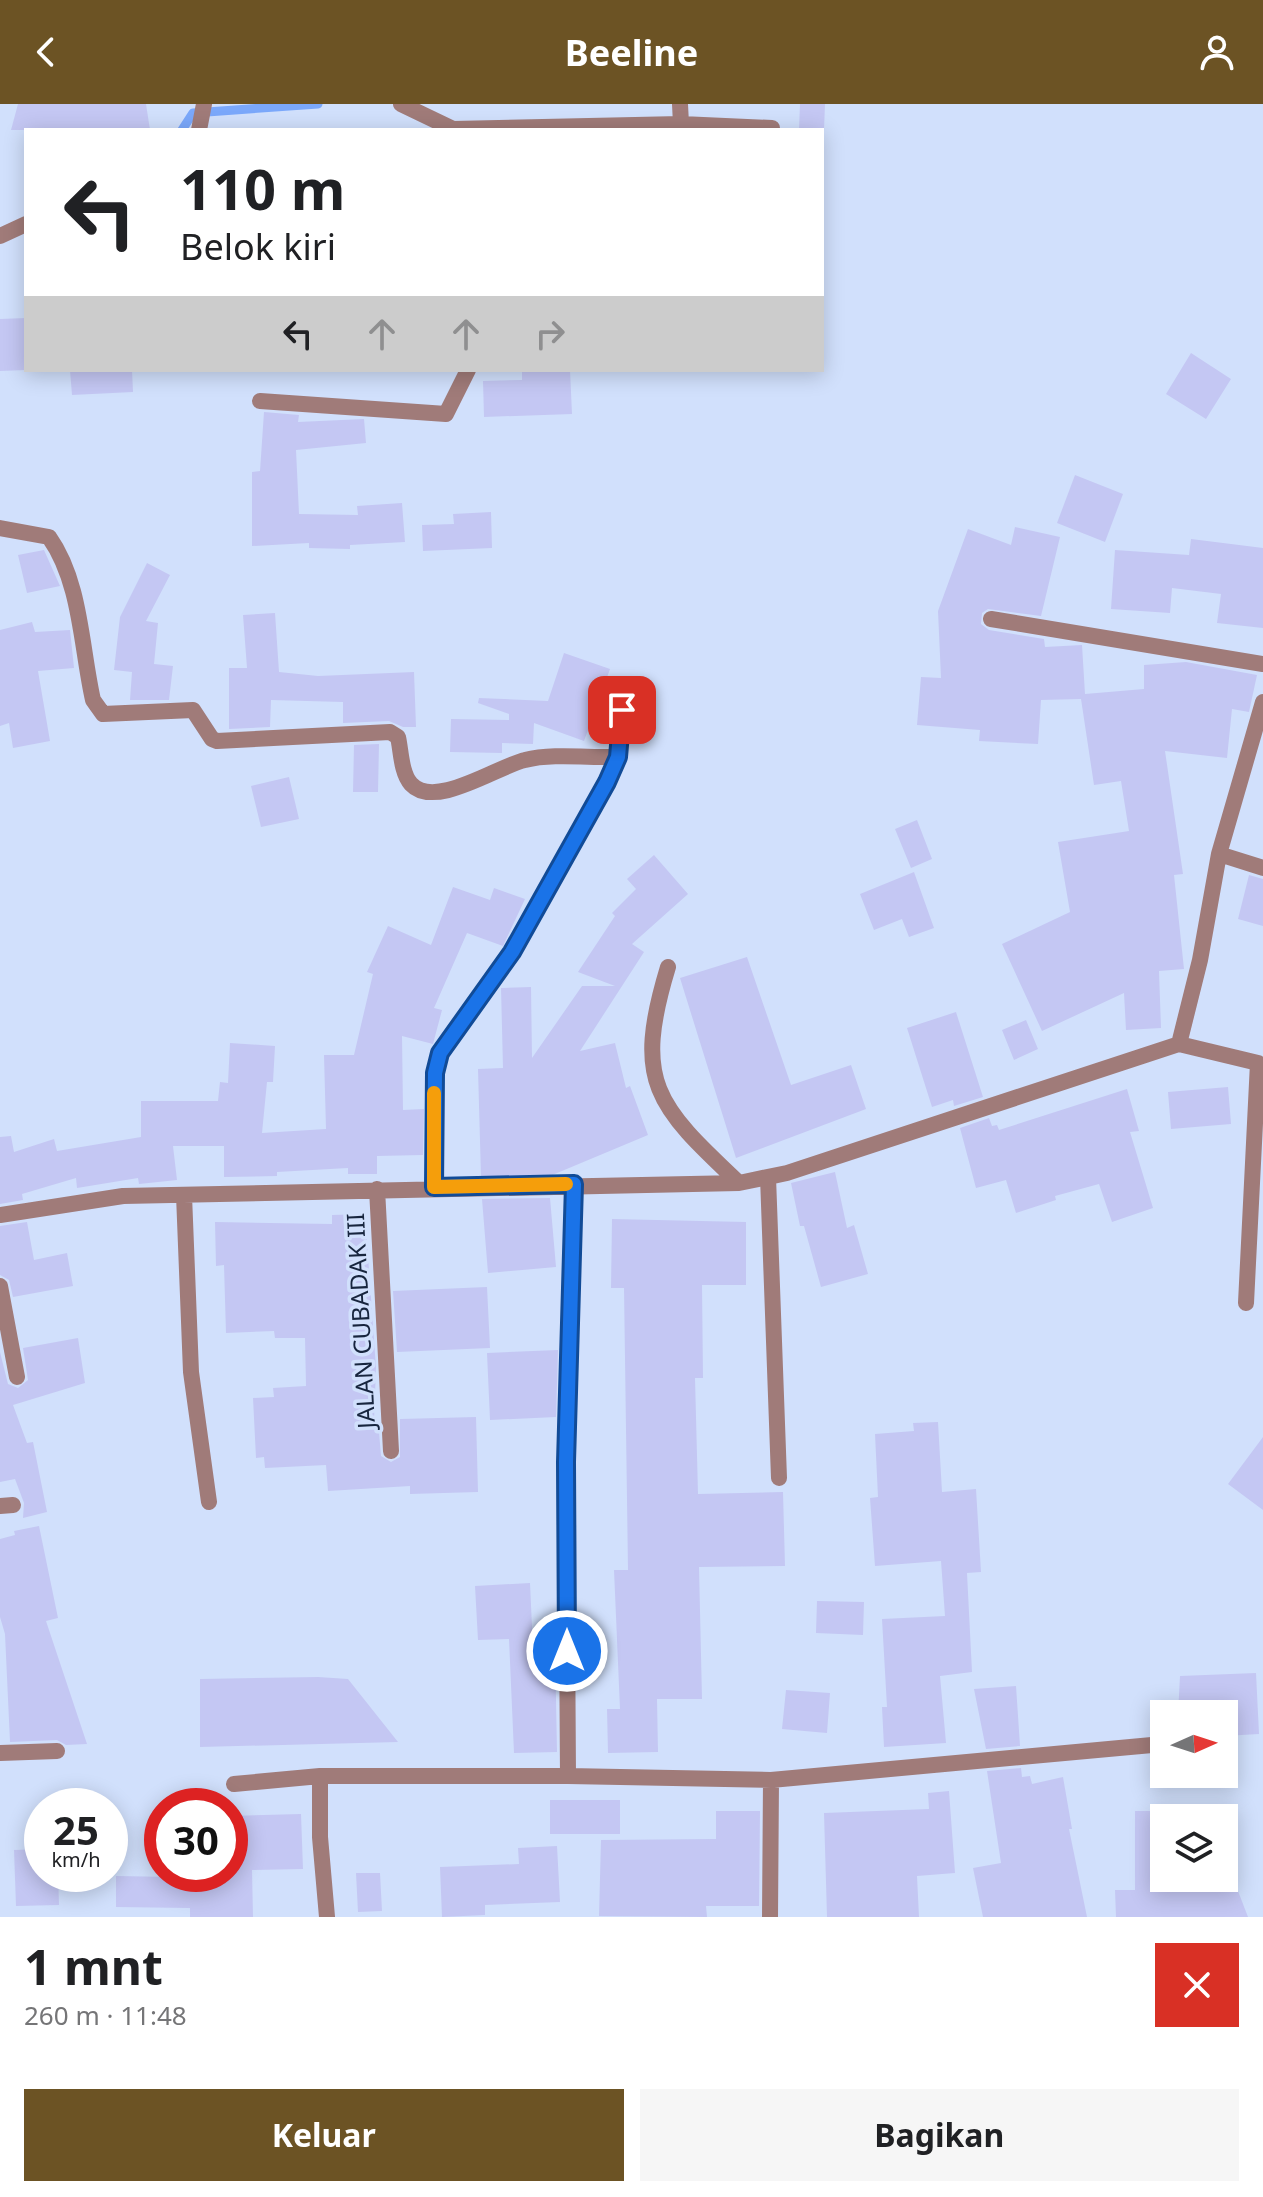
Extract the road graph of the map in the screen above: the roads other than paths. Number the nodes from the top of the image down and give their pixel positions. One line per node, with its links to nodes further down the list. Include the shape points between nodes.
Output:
1 (401, 104): 6 (street)
2 (680, 104): 4 (street)
3 (202, 107): 5 (street)
4 (681, 124): 7 (street); 8 (street)
5 (199, 128)
6 (448, 128)
7 (528, 128)
8 (772, 128)
9 (24, 225): 10 (street)
10 (0, 236)
11 (467, 372): 12 (street, via 446,414)
12 (260, 401)
13 (0, 528): 18 (street, via 49,537 57,549 72,589 93,700 103,714 193,710 217,741 390,732 398,737 406,777 428,793 456,788 526,759)
14 (991, 619): 15 (street)
15 (1263, 664)
16 (624, 687): 18 (street)
17 (1263, 702): 19 (street)
18 (618, 757): 27 (street, via 512,952 440,1053 435,1073)
19 (1219, 854): 20 (street); 22 (street)
20 (1263, 868)
21 (668, 967): 25 (street, via 650,1044 660,1096 693,1140)
22 (1179, 1044): 23 (street); 24 (street)
23 (1260, 1063): 32 (street)
24 (768, 1177): 25 (street); 35 (street)
25 (739, 1183): 26 (street)
26 (574, 1184): 27 (street); 41 (street, via 566,1462)
27 (434, 1187): 28 (street)
28 (377, 1189): 29 (street); 34 (street, JALAN CUBADAK III)
29 (184, 1195): 30 (street, via 123,1196); 36 (street, via 191,1372)
30 (0, 1215)
31 (0, 1286): 33 (street)
32 (1246, 1303)
33 (17, 1377)
34 (391, 1451)
35 (779, 1478)
36 (209, 1502)
37 (1150, 1745): 42 (street)
38 (57, 1751): 39 (street)
39 (0, 1753)
40 (320, 1776): 41 (street); 43 (street); 44 (street)
41 (568, 1776): 42 (street)
42 (771, 1780): 45 (street)
43 (234, 1784)
44 (327, 1917)
45 (770, 1917)

